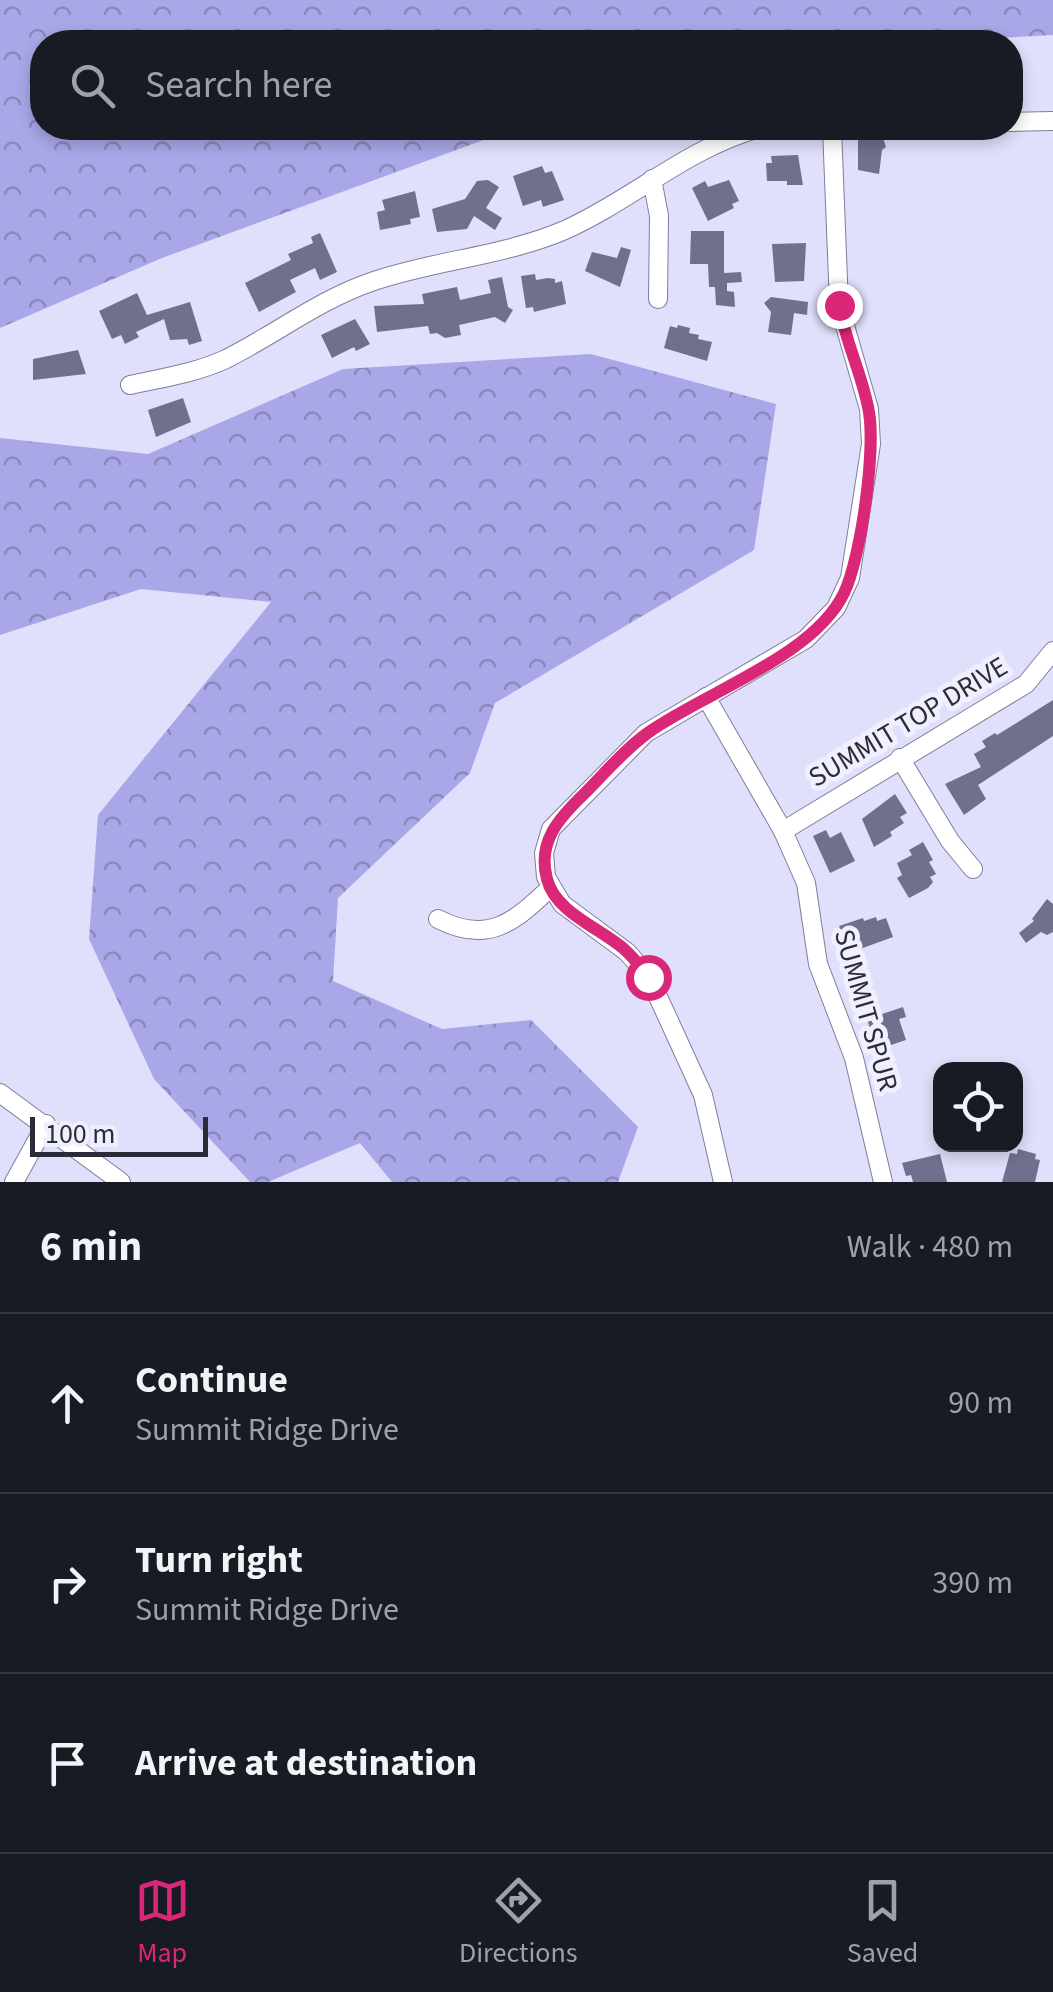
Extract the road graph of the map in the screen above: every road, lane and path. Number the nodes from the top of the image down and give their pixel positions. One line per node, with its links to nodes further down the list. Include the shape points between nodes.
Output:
1 (1053, 121): 2 (street)
2 (1023, 122)
3 (726, 140): 5 (street)
4 (832, 140): 9 (street, via 839,305 869,409 871,444 850,578 817,630)
5 (652, 180): 6 (street, via 659,216); 7 (street, via 562,231 370,282 222,361)
6 (658, 298)
7 (130, 385)
8 (1053, 651): 10 (street, SUMMIT TOP DRIVE, via 1026,684)
9 (706, 697): 11 (street, SUMMIT SPUR); 13 (street, via 646,734 552,829 544,854)
10 (900, 758): 11 (street, SUMMIT TOP DRIVE); 12 (street)
11 (783, 831): 20 (street, SUMMIT SPUR, via 806,882 818,964 854,1058)
12 (974, 869)
13 (550, 888): 14 (street, via 494,929 468,931); 19 (street, via 628,952 648,977 703,1094)
14 (438, 919)
15 (0, 1092): 16 (street)
16 (46, 1124): 17 (street); 18 (street)
17 (14, 1182)
18 (121, 1182)
19 (723, 1182)
20 (883, 1182)

